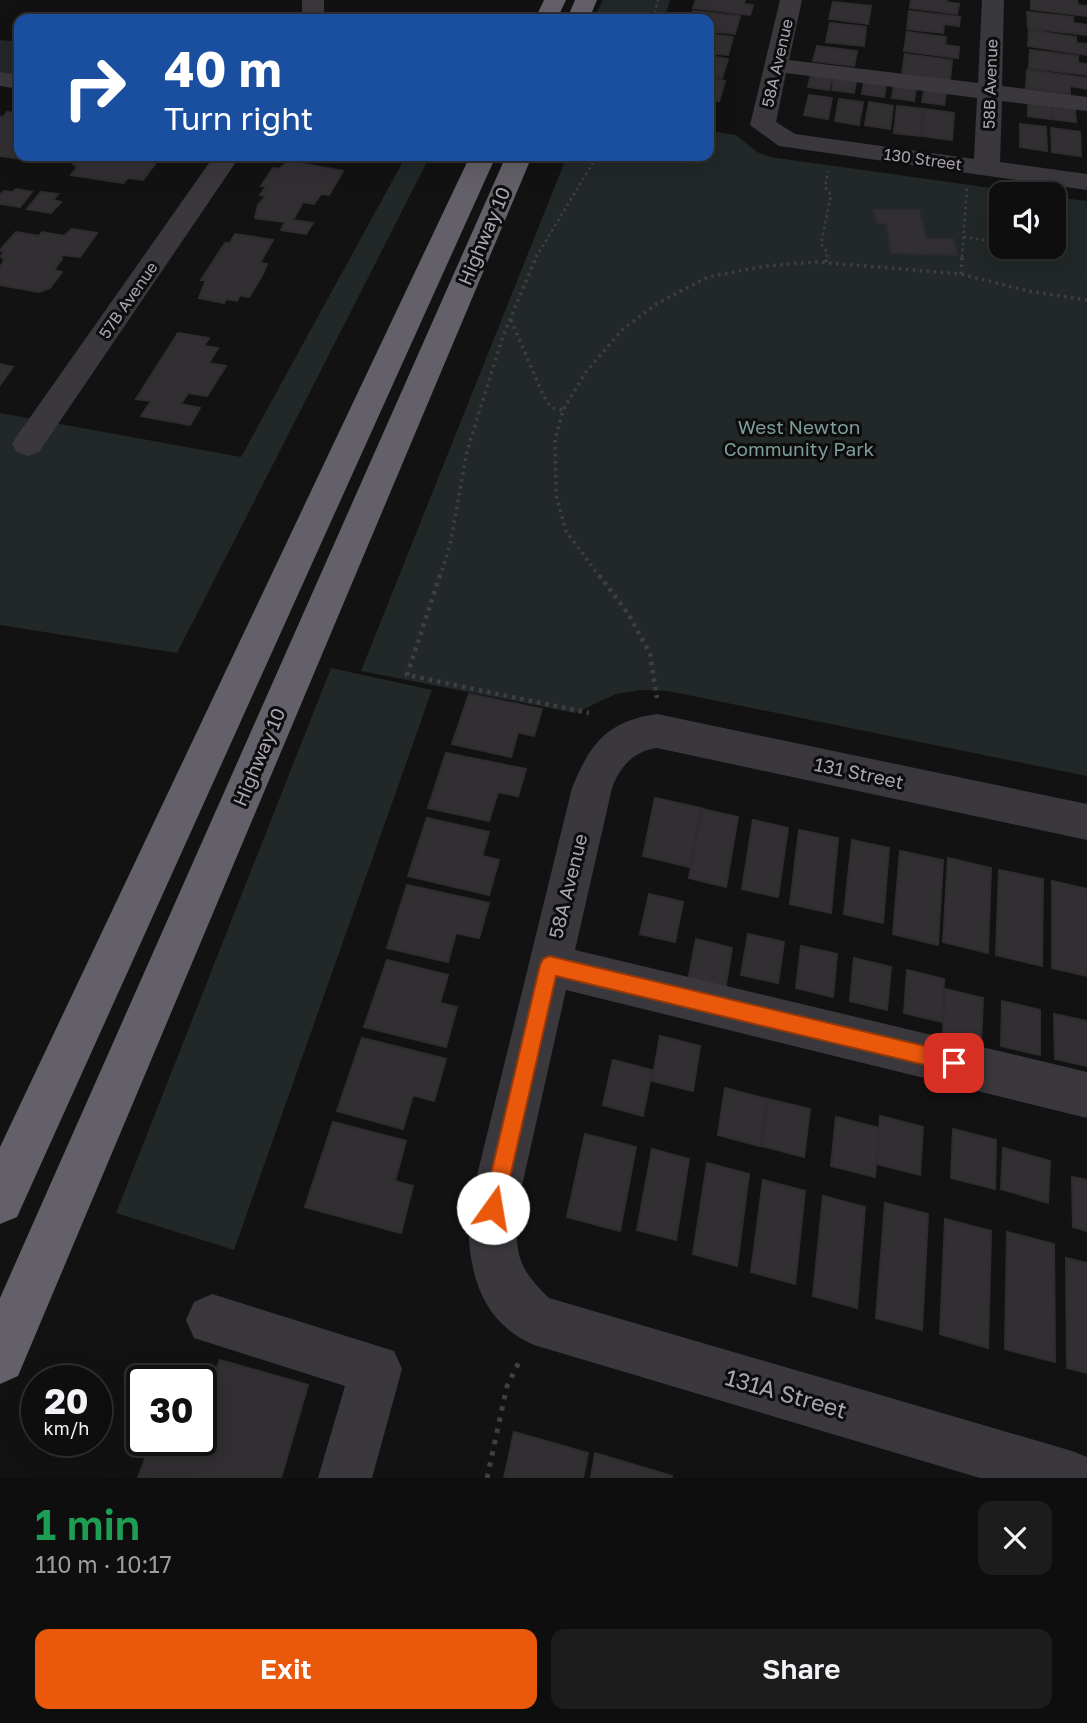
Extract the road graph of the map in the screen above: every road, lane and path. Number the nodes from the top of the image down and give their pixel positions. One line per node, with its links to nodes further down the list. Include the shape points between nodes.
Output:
1 (792, 0): 3 (street, 58A Avenue)
2 (993, 0): 4 (street, 58B Avenue)
3 (776, 65): 4 (street); 6 (street, 58A Avenue)
4 (990, 91): 5 (street); 12 (street, 58B Avenue)
5 (1087, 104)
6 (763, 125): 12 (street, 130 Street, via 788,141)
7 (830, 160): 16 (path, via 825,187 831,195 821,244 827,252)
8 (225, 161): 21 (street, 57B Avenue)
9 (481, 161): 27 (highway, Highway 10)
10 (517, 161): 31 (highway, Highway 10)
11 (594, 161): 19 (path, via 534,260)
12 (977, 174): 13 (street, 130 Street); 14 (path)
13 (1087, 182)
14 (964, 237): 15 (path); 17 (path)
15 (989, 241)
16 (826, 262): 17 (path); 20 (path, via 765,266 708,277 658,303 623,329 586,372)
17 (961, 274): 18 (path)
18 (1087, 300)
19 (511, 319): 20 (path, via 544,397 552,408); 22 (path, via 479,408 450,545 407,675)
20 (563, 410): 23 (path, via 555,440 556,495 566,531 629,615 650,654)
21 (28, 444)
22 (589, 713)
23 (644, 720): 24 (street, 131 Street, via 657,731); 25 (street, 58A Avenue, via 598,770)
24 (1087, 822)
25 (549, 965): 26 (street); 28 (street, 58A Avenue, via 493,1208 491,1243)
26 (1087, 1095)
27 (0, 1200)
28 (509, 1295): 34 (street, 131A Street, via 534,1319 554,1326)
29 (212, 1320): 32 (street, via 376,1369)
30 (524, 1353): 33 (path, via 507,1386)
31 (0, 1357)
32 (345, 1478)
33 (487, 1478)
34 (1072, 1478)

